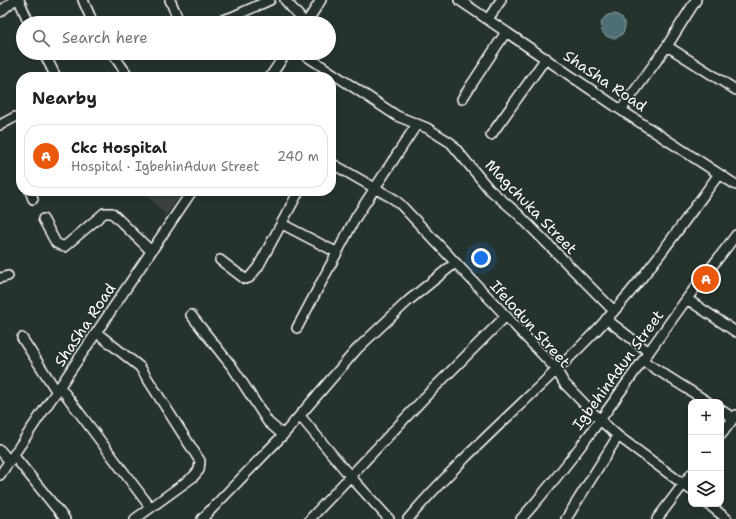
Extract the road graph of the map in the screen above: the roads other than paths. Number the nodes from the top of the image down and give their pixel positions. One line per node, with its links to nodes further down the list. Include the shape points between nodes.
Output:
1 (14, 0): 11 (street)
2 (19, 0): 12 (street)
3 (83, 0): 13 (street)
4 (170, 0): 14 (street)
5 (270, 0): 15 (street)
6 (286, 0): 16 (street)
7 (321, 0): 17 (street)
8 (459, 0): 18 (street, ShaSha Road)
9 (501, 0): 18 (street)
10 (696, 0): 20 (street)
11 (0, 12)
12 (26, 16)
13 (90, 16)
14 (177, 16)
15 (234, 16)
16 (300, 16)
17 (311, 16)
18 (488, 19): 19 (street, ShaSha Road)
19 (506, 32): 21 (street, ShaSha Road); 32 (street)
20 (667, 46): 31 (street); 33 (street)
21 (546, 58): 33 (street, ShaSha Road); 37 (street)
22 (48, 60): 26 (street)
23 (117, 60): 27 (street)
24 (281, 60): 28 (street)
25 (313, 60): 29 (street, Magchuka Street)
26 (54, 72)
27 (125, 72)
28 (273, 72)
29 (331, 72)
30 (336, 76): 35 (street, Magchuka Street, via 397,116)
31 (736, 90)
32 (462, 99)
33 (621, 110): 39 (street, ShaSha Road)
34 (16, 117): 36 (street)
35 (417, 124): 41 (street); 52 (street, Magchuka Street, via 451,143 489,189 517,213)
36 (0, 125)
37 (491, 135)
38 (336, 166): 41 (street, Ifelodun Street)
39 (718, 174): 40 (street, ShaSha Road); 52 (street)
40 (736, 185)
41 (375, 188): 48 (street); 50 (street, Ifelodun Street, via 400,205)
42 (189, 196): 47 (street, ShaSha Road)
43 (296, 196): 45 (street)
44 (43, 219): 47 (street, via 56,243 64,247 104,213 112,213)
45 (282, 224): 48 (street); 49 (street, via 249,278 245,279)
46 (736, 235): 51 (street, IgbehinAdun Street)
47 (151, 251): 58 (street, ShaSha Road)
48 (336, 252): 56 (street)
49 (220, 260)
50 (455, 263): 54 (street, Ifelodun Street); 66 (street, via 408,301 357,349)
51 (687, 299): 57 (street); 60 (street, IgbehinAdun Street)
52 (614, 311): 55 (street)
53 (191, 315): 70 (street, via 233,368 268,422)
54 (506, 316): 62 (street, Ifelodun Street); 75 (street)
55 (606, 319): 60 (street); 62 (street)
56 (296, 328)
57 (736, 332)
58 (97, 333): 63 (street, ShaSha Road); 77 (street, via 140,367 200,461 199,470 193,477)
59 (22, 338): 63 (street)
60 (649, 352): 61 (street, IgbehinAdun Street)
61 (643, 361): 64 (street); 68 (street, IgbehinAdun Street)
62 (556, 369): 68 (street, Ifelodun Street, via 564,383); 84 (street, via 478,445)
63 (58, 389): 73 (street, ShaSha Road); 77 (street)
64 (703, 399)
65 (724, 411): 67 (street)
66 (300, 416): 70 (street); 75 (street)
67 (735, 416): 69 (street)
68 (600, 420): 71 (street, Ifelodun Street); 85 (street, IgbehinAdun Street)
69 (724, 431)
70 (283, 435): 81 (street)
71 (618, 436): 76 (street, Ifelodun Street); 86 (street)
72 (0, 450): 73 (street)
73 (12, 459): 74 (street, ShaSha Road); 79 (street)
74 (0, 475)
75 (350, 476): 82 (street); 83 (street)
76 (687, 487): 87 (street)
77 (150, 507): 80 (street)
78 (712, 507): 88 (street)
79 (65, 519)
80 (135, 519)
81 (202, 519)
82 (310, 519)
83 (389, 519)
84 (408, 519)
85 (521, 519)
86 (566, 519)
87 (657, 519)
88 (726, 519)

